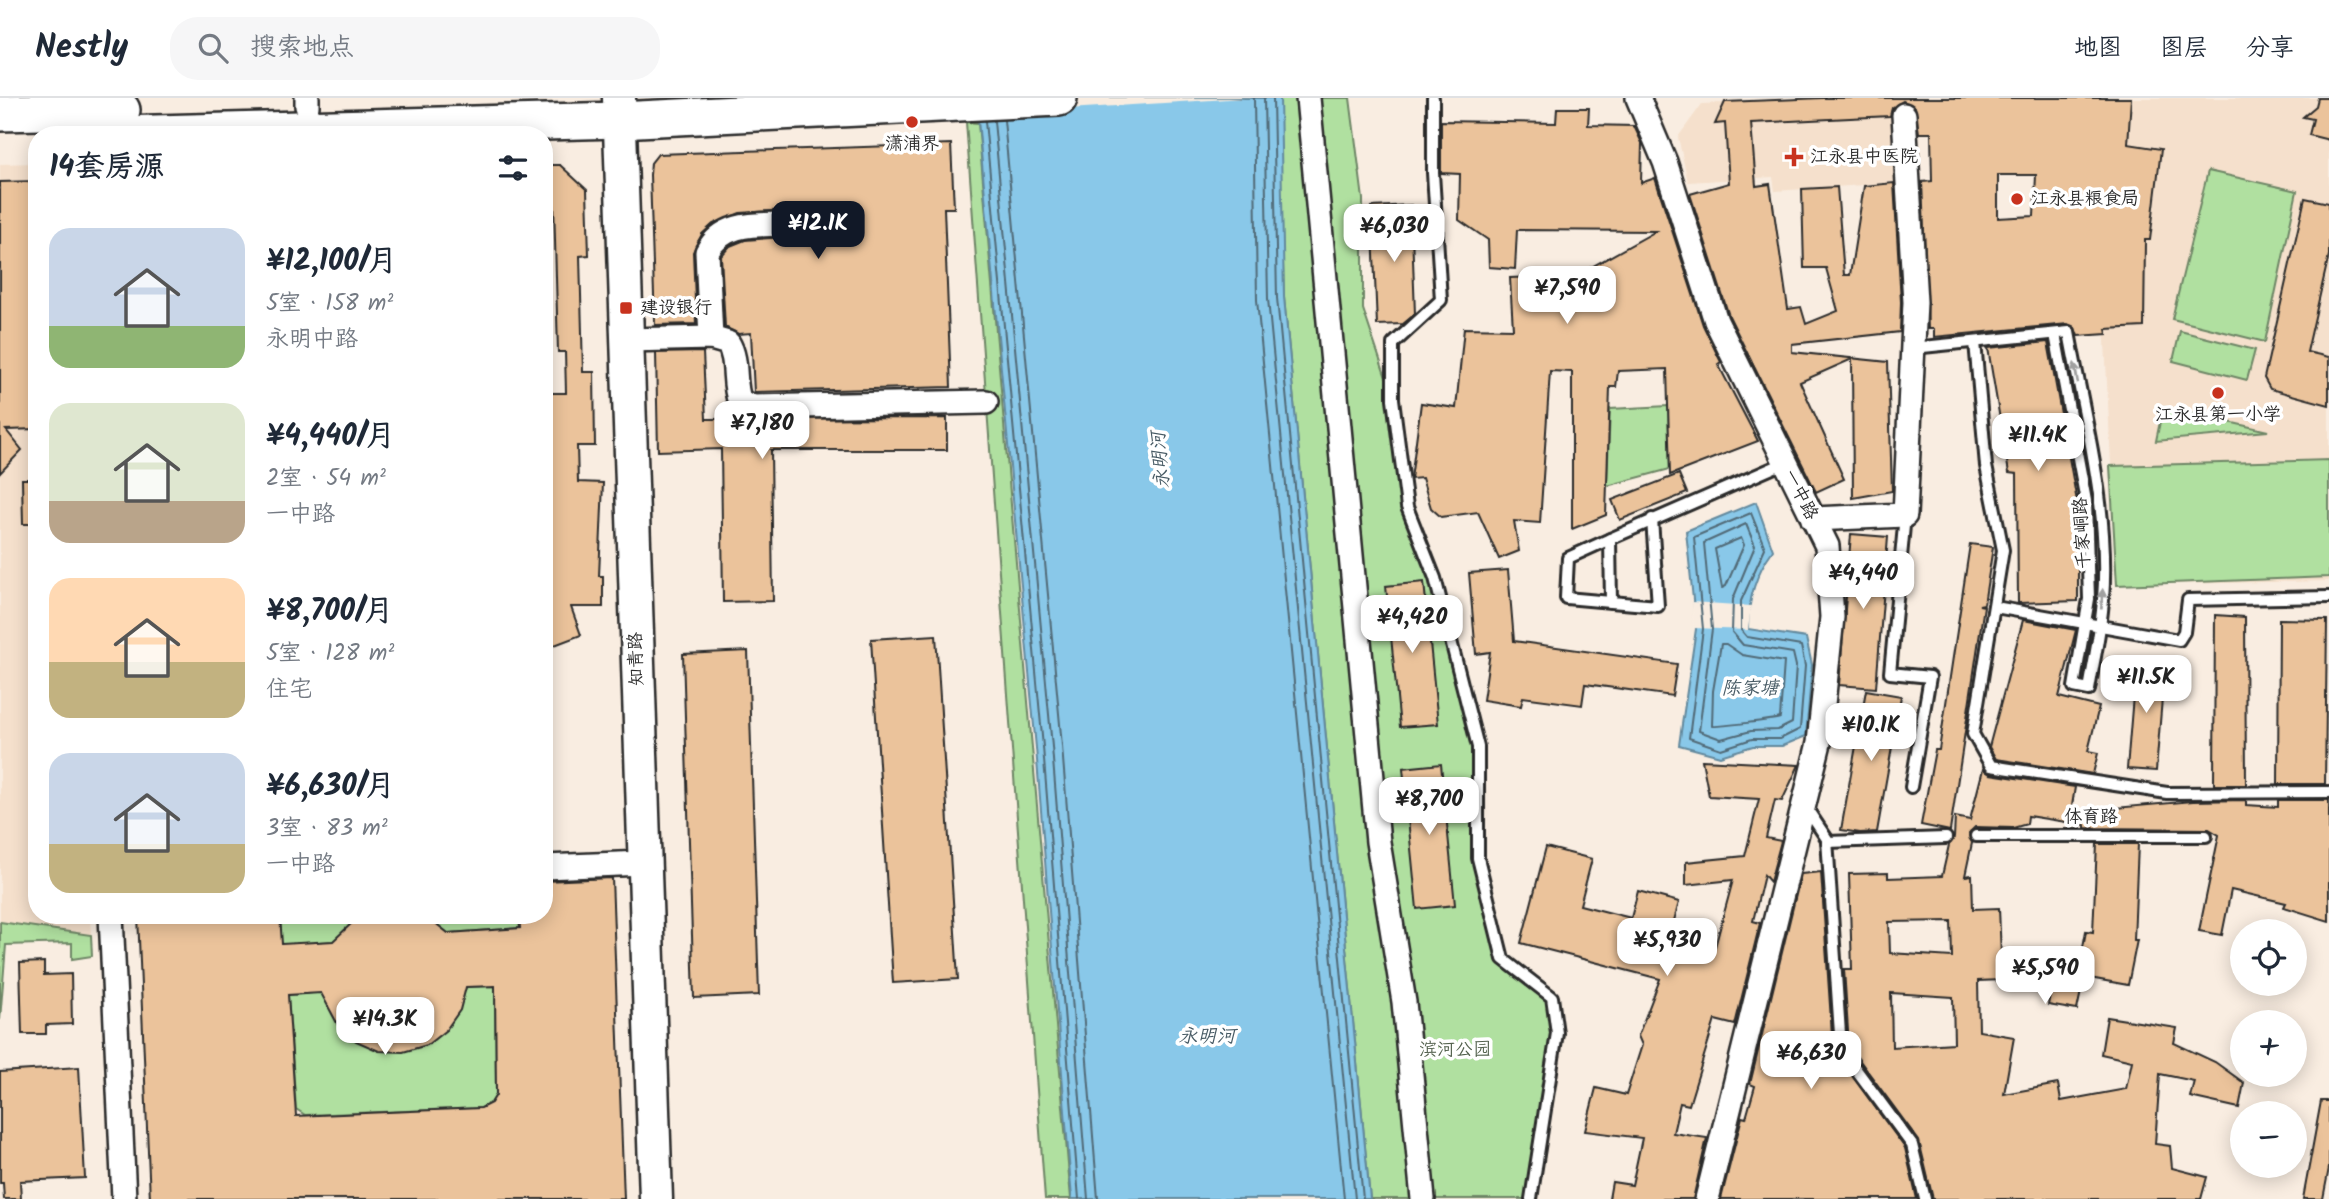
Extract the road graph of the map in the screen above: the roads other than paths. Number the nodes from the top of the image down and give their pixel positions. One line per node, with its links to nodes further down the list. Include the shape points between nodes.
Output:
1 (1059, 98): 5 (main road, via 933,104)
2 (1308, 98): 35 (street)
3 (1433, 98): 43 (lane, via 1441,300 1393,344 1393,399 1407,507 1435,578 1478,747 1478,858 1503,959 1552,997 1557,1034)
4 (1638, 98): 18 (street, 一中路, via 1665,162 1716,321)
5 (627, 104): 8 (main road); 14 (main road, 知青路)
6 (86, 115): 8 (main road); 9 (main road)
7 (1904, 115): 16 (street)
8 (314, 117)
9 (2, 118): 10 (main road)
10 (28, 131)
11 (788, 224): 13 (street, via 726,230 712,242 707,251)
12 (2055, 334): 15 (lane); 26 (lane, 千家峒路, via 2086,501 2089,599); 27 (lane, 千家峒路, one-way to 12, via 2103,589 2098,491 2069,332)
13 (711, 338): 14 (street); 17 (street, via 728,343 734,354 740,402 754,407)
14 (627, 340): 36 (main road, 知青路)
15 (1975, 342): 16 (lane); 25 (lane, via 1986,466 2003,550)
16 (1913, 348): 19 (street)
17 (986, 402)
18 (1784, 463): 20 (lane); 21 (street, 一中路)
19 (1905, 515): 21 (street); 28 (lane, via 1890,673 1930,677)
20 (1652, 519): 22 (lane); 24 (lane, via 1658,606)
21 (1813, 519): 30 (street, 一中路, via 1827,547 1832,617 1819,743)
22 (1610, 539): 24 (lane); 24 (lane, via 1568,558 1566,598)
23 (2329, 597): 27 (lane, via 2188,600 2179,640)
24 (1611, 602)
25 (1995, 607): 26 (lane); 29 (lane, via 1973,734 1991,766 2167,793)
26 (2084, 624): 27 (lane); 27 (lane, 千家峒路, via 2074,687 2089,690)
27 (2099, 626)
28 (1911, 787)
29 (2329, 792)
30 (1804, 804): 34 (lane); 44 (street, 一中路)
31 (1976, 836): 32 (lane, 体育路)
32 (2206, 836)
33 (1946, 838): 34 (lane)
34 (1827, 842): 45 (lane, via 1841,1049 1912,1145)
35 (1381, 859): 41 (street); 42 (street, via 1404,1002)
36 (644, 863): 37 (street); 40 (main road, 知青路)
37 (553, 867)
38 (111, 924): 39 (street)
39 (124, 1199)
40 (656, 1199)
41 (1409, 1199)
42 (1423, 1199)
43 (1531, 1199)
44 (1707, 1199)
45 (1925, 1199)

